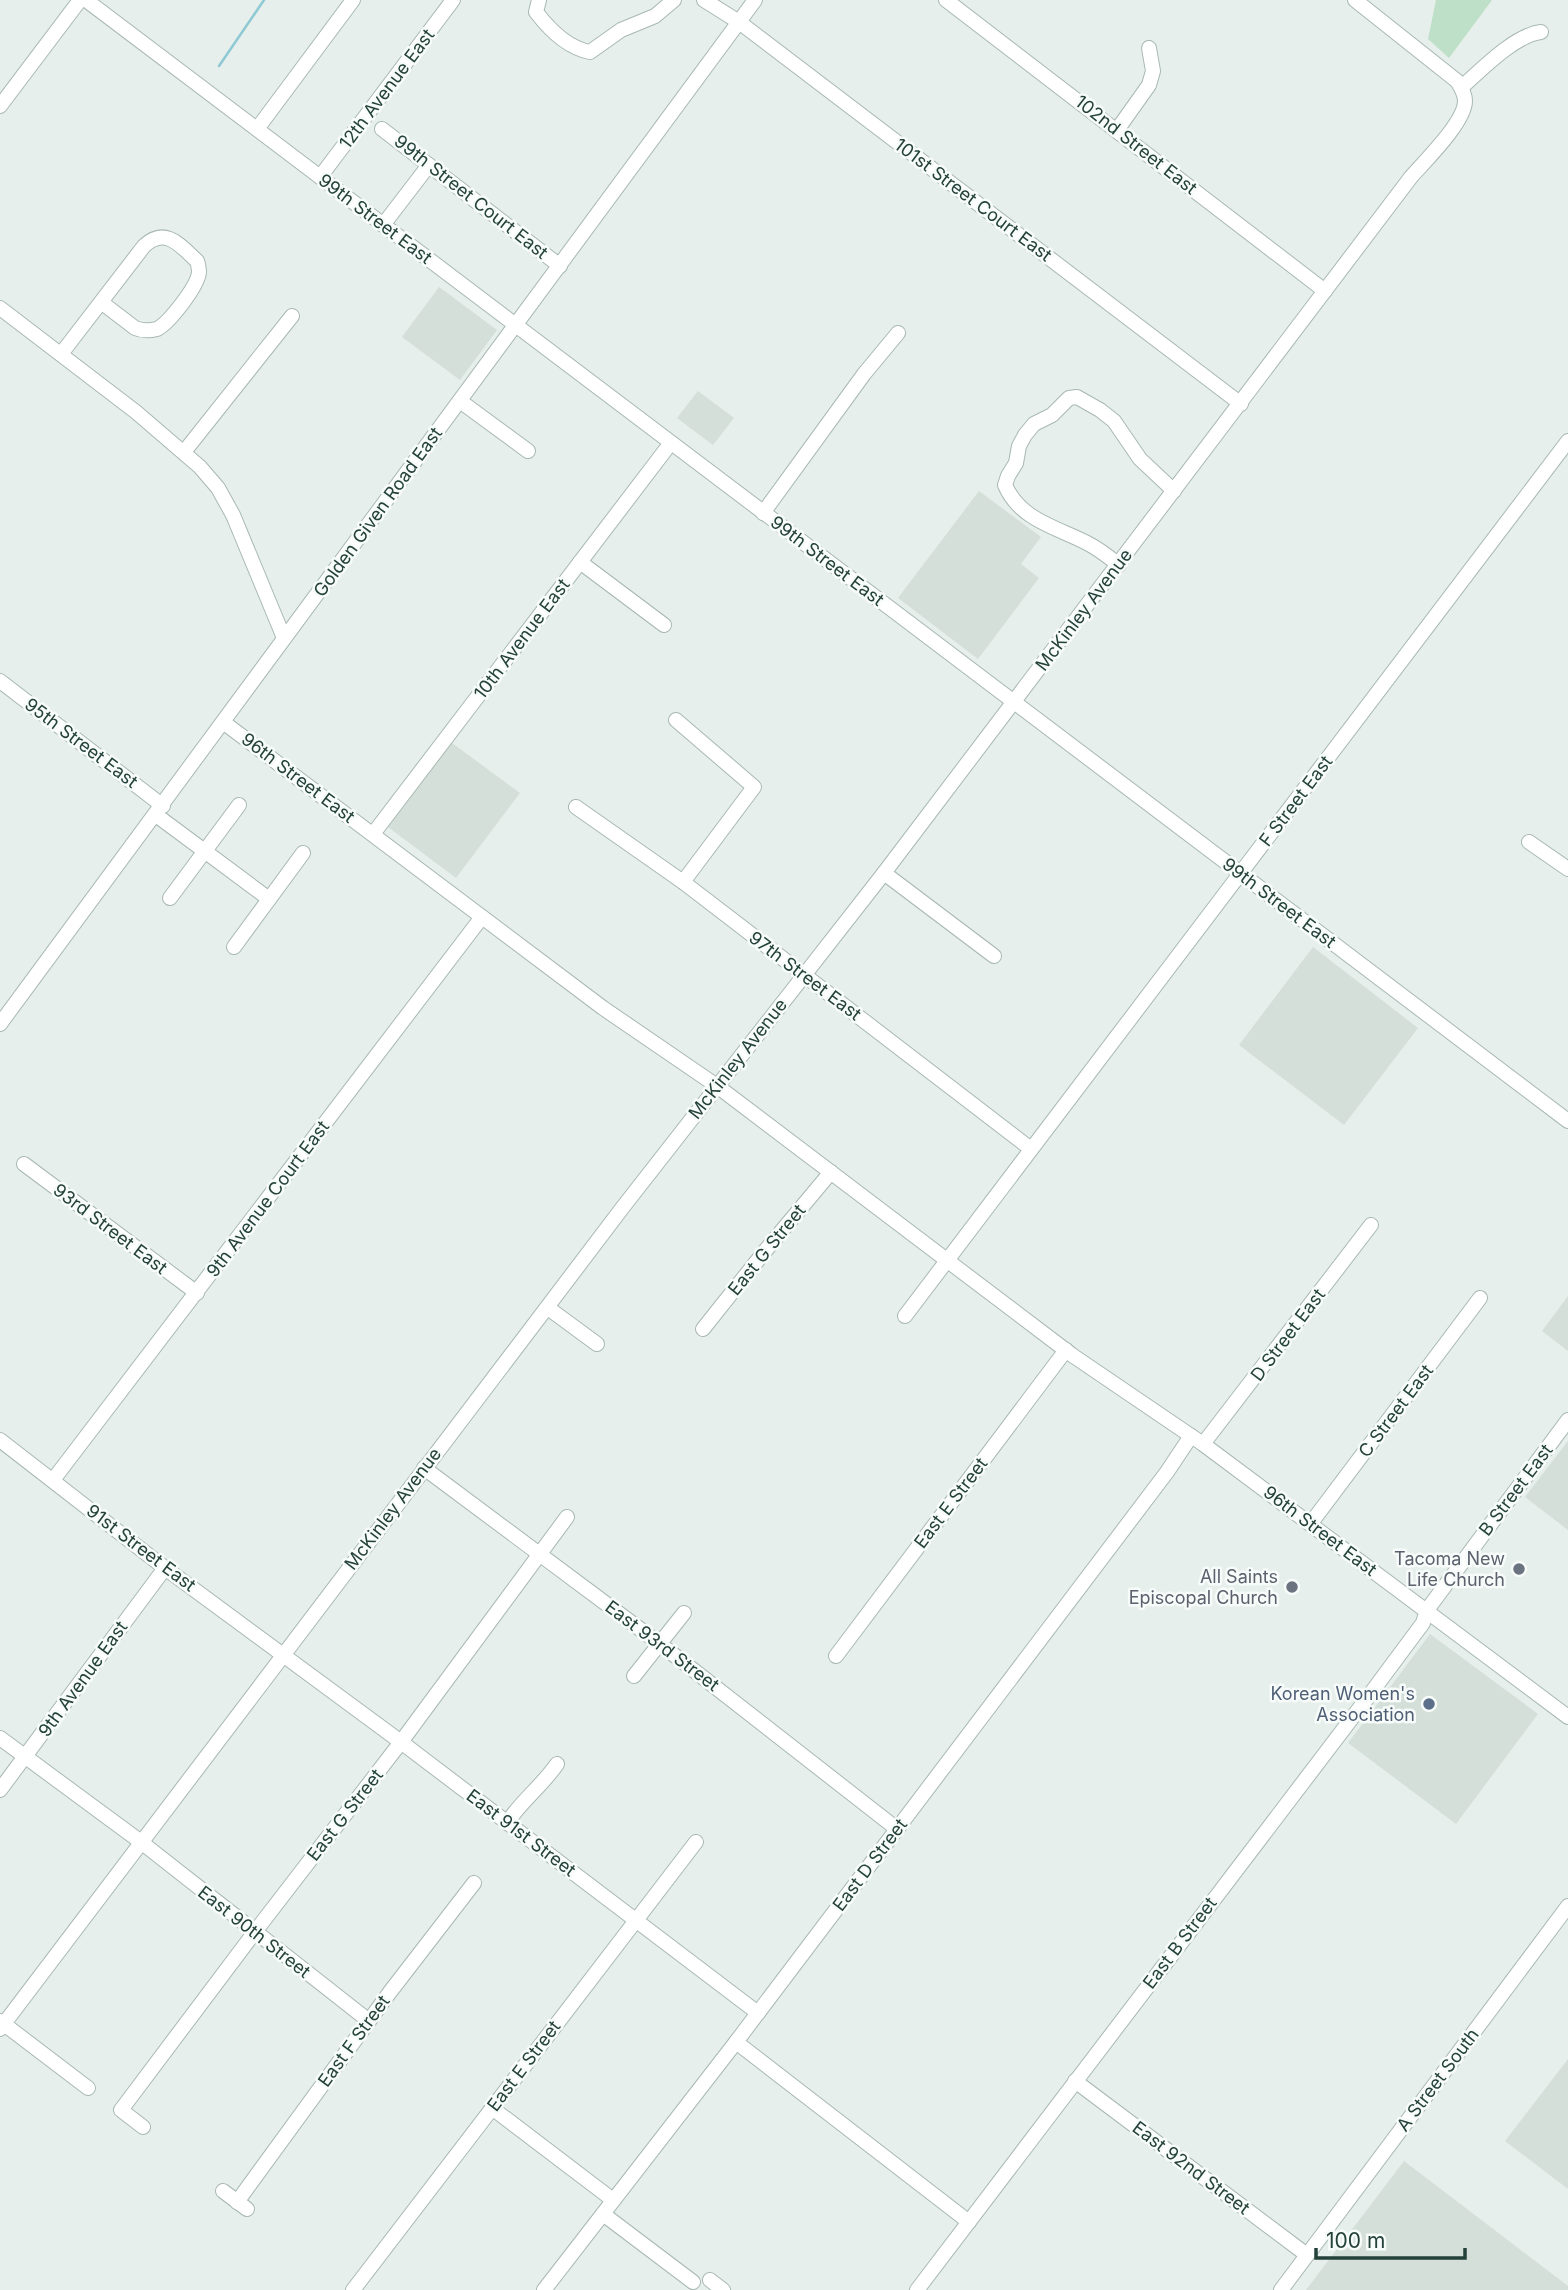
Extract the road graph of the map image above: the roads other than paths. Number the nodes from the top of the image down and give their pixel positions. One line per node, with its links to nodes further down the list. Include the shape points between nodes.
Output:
1 (80, 0): 15 (street)
2 (86, 0): 16 (street, 99th Street East)
3 (353, 0): 16 (street)
4 (453, 0): 20 (street, 12th Avenue East)
5 (674, 0): 10 (street, via 655,16 621,30 590,52 576,48 544,22)
6 (704, 0): 11 (street, 101st Street Court East)
7 (755, 0): 11 (street, Golden Given Road East)
8 (946, 0): 18 (street, 102nd Street East)
9 (1355, 0): 14 (street)
10 (538, 6)
11 (739, 22): 22 (street, Golden Given Road East); 31 (street, 101st Street Court East)
12 (1541, 32): 14 (street, via 1513,45)
13 (1149, 48): 18 (street, via 1153,71 1149,85)
14 (1462, 87): 23 (street, McKinley Avenue, via 1465,102 1460,118)
15 (0, 106)
16 (257, 129): 20 (street, 99th Street East)
17 (382, 129): 19 (street, 99th Street Court East)
18 (1117, 130): 23 (street, 102nd Street East)
19 (429, 165): 21 (street); 22 (street, 99th Street Court East)
20 (320, 177): 21 (street, 99th Street East)
21 (383, 225): 27 (street, 99th Street East)
22 (560, 266): 27 (street, Golden Given Road East)
23 (1325, 291): 31 (street, McKinley Avenue)
24 (101, 302): 24 (street, via 153,237 170,239 197,261 195,284 166,323 157,328 145,331 125,323); 29 (street)
25 (0, 308): 29 (street)
26 (292, 316): 34 (street)
27 (516, 326): 30 (street, Golden Given Road East); 33 (street, 99th Street East)
28 (898, 333): 37 (street)
29 (61, 354): 34 (street)
30 (460, 401): 35 (street); 41 (street, Golden Given Road East)
31 (1241, 404): 36 (street, McKinley Avenue)
32 (1568, 442): 55 (street, F Street East)
33 (670, 444): 37 (street, 99th Street East); 38 (street, 10th Avenue East)
34 (184, 452): 41 (street, via 218,488 233,515)
35 (528, 452)
36 (1174, 491): 39 (street, McKinley Avenue); 39 (street, via 1140,459 1114,421 1077,397 1069,398 1025,435 1005,485 1014,502 1040,523 1090,544)
37 (763, 513): 43 (street, 99th Street East)
38 (580, 562): 40 (street); 49 (street, 10th Avenue East)
39 (1119, 565): 43 (street, McKinley Avenue)
40 (664, 625)
41 (284, 638): 45 (street, Golden Given Road East)
42 (0, 681): 48 (street, 95th Street East)
43 (1014, 702): 54 (street, McKinley Avenue); 55 (street, 99th Street East)
44 (676, 720): 56 (street, via 754,787)
45 (223, 722): 48 (street, Golden Given Road East); 49 (street, 96th Street East)
46 (239, 805): 51 (street)
47 (576, 807): 56 (street, 97th Street East)
48 (159, 810): 51 (street, 95th Street East); 63 (street, Golden Given Road East)
49 (373, 834): 59 (street, 96th Street East)
50 (1530, 842): 53 (street)
51 (205, 851): 57 (street); 58 (street, 95th Street East)
52 (303, 853): 58 (street)
53 (1568, 869)
54 (884, 873): 61 (street); 62 (street, McKinley Avenue)
55 (1241, 874): 65 (street, 99th Street East); 66 (street, F Street East)
56 (682, 882): 62 (street, 97th Street East)
57 (170, 898)
58 (269, 900): 60 (street)
59 (482, 917): 64 (street, 96th Street East); 71 (street, 9th Avenue Court East)
60 (234, 947)
61 (994, 956)
62 (804, 976): 64 (street, McKinley Avenue); 66 (street, 97th Street East)
63 (0, 1024)
64 (716, 1086): 68 (street, 96th Street East); 73 (street, McKinley Avenue)
65 (1568, 1121)
66 (1031, 1149): 70 (street, F Street East)
67 (24, 1164): 71 (street, 93rd Street East)
68 (831, 1172): 70 (street, 96th Street East); 75 (street, East G Street)
69 (1371, 1225): 80 (street, D Street East)
70 (947, 1260): 74 (street); 77 (street, 96th Street East)
71 (197, 1293): 82 (street, 9th Avenue Court East)
72 (1480, 1298): 84 (street, C Street East)
73 (548, 1308): 76 (street); 81 (street, McKinley Avenue)
74 (905, 1316)
75 (703, 1329)
76 (597, 1344)
77 (1066, 1350): 80 (street, 96th Street East); 92 (street, East E Street)
78 (1568, 1420): 87 (street, B Street East)
79 (0, 1440): 82 (street, 91st Street East)
80 (1197, 1440): 84 (street, 96th Street East); 101 (street, East D Street, via 1167,1472)
81 (424, 1468): 85 (street, East 93rd Street); 91 (street, McKinley Avenue)
82 (53, 1480): 86 (street, 91st Street East)
83 (567, 1517): 85 (street, East G Street)
84 (1311, 1523): 88 (street, 96th Street East)
85 (542, 1554): 90 (street, East 93rd Street); 96 (street, East G Street)
86 (165, 1568): 91 (street, 91st Street East); 97 (street, 9th Avenue East)
87 (1438, 1594): 88 (street, East B Street)
88 (1427, 1610): 94 (street, 96th Street East); 112 (street, East B Street, via 1423,1623 1349,1722)
89 (684, 1613): 90 (street)
90 (660, 1644): 93 (street); 101 (street, East 93rd Street)
91 (282, 1654): 96 (street, East 91st Street); 102 (street, McKinley Avenue)
92 (836, 1656)
93 (634, 1676)
94 (1568, 1717)
95 (0, 1738): 97 (street, East 90th Street)
96 (401, 1742): 100 (street, East 91st Street); 107 (street, East G Street)
97 (25, 1757): 99 (street, 9th Avenue East); 102 (street, East 90th Street)
98 (557, 1764): 100 (street)
99 (0, 1790)
100 (507, 1823): 106 (street, East 91st Street)
101 (897, 1829): 108 (street, East D Street)
102 (141, 1842): 107 (street, East 90th Street); 110 (street, McKinley Avenue)
103 (696, 1842): 106 (street, East E Street)
104 (474, 1883): 109 (street, East F Street)
105 (1568, 1906): 120 (street, A Street South)
106 (634, 1920): 108 (street, East 91st Street); 114 (street, East E Street)
107 (254, 1933): 109 (street, East 90th Street); 115 (street, East G Street, via 121,2110)
108 (758, 2013): 111 (street, East D Street)
109 (369, 2021): 116 (street, East F Street, via 242,2206)
110 (1, 2025): 113 (street)
111 (736, 2042): 117 (street, East D Street); 119 (street)
112 (1074, 2081): 119 (street, East B Street); 120 (street, East 92nd Street)
113 (88, 2088)
114 (492, 2108): 117 (street); 124 (street, East E Street)
115 (143, 2127)
116 (223, 2191)
117 (613, 2200): 118 (street, East D Street)
118 (603, 2214): 122 (street); 125 (street, East D Street)
119 (969, 2222): 123 (street, East B Street)
120 (1307, 2255): 127 (street, A Street South)
121 (710, 2280): 126 (street)
122 (693, 2282)
123 (920, 2289)
124 (353, 2290)
125 (544, 2290)
126 (723, 2290)
127 (1281, 2290)

